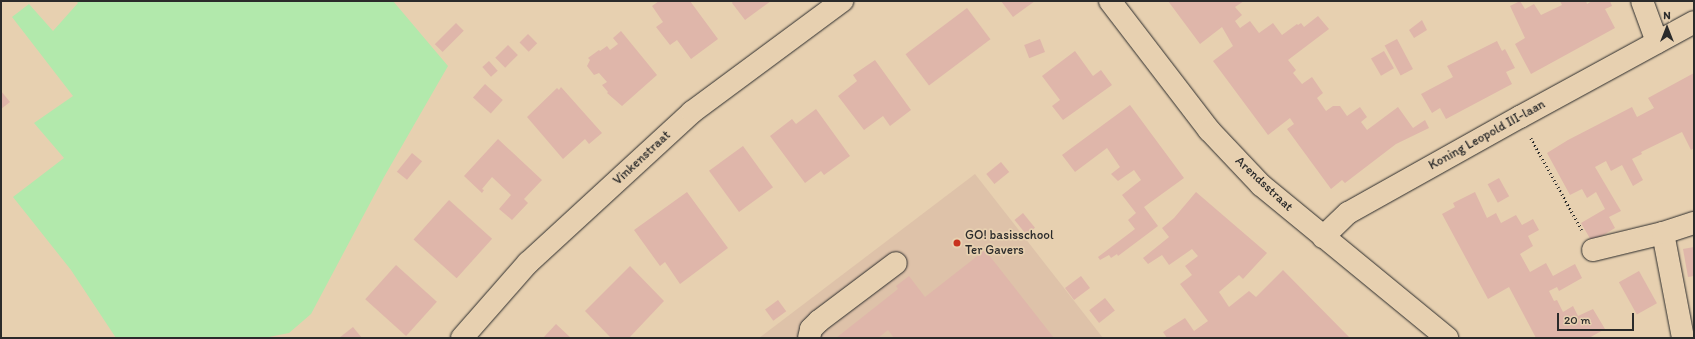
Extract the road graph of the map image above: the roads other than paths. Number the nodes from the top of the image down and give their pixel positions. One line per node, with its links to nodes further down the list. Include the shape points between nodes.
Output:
1 (842, 1): 11 (street, Vinkenstraat, via 692,112 528,263)
2 (1110, 1): 8 (street, Arendsstraat, via 1209,130 1261,185)
3 (1642, 1): 5 (street)
4 (1694, 22): 5 (street, Koning Leopold III-laan)
5 (1657, 42): 8 (street, Koning Leopold III-laan, via 1348,214)
6 (1694, 223): 7 (street)
7 (1663, 233): 9 (street); 14 (street)
8 (1323, 238): 13 (street, Arendsstraat)
9 (1593, 250)
10 (896, 263): 12 (street, via 811,329)
11 (462, 338)
12 (809, 338)
13 (1447, 338)
14 (1683, 338)

